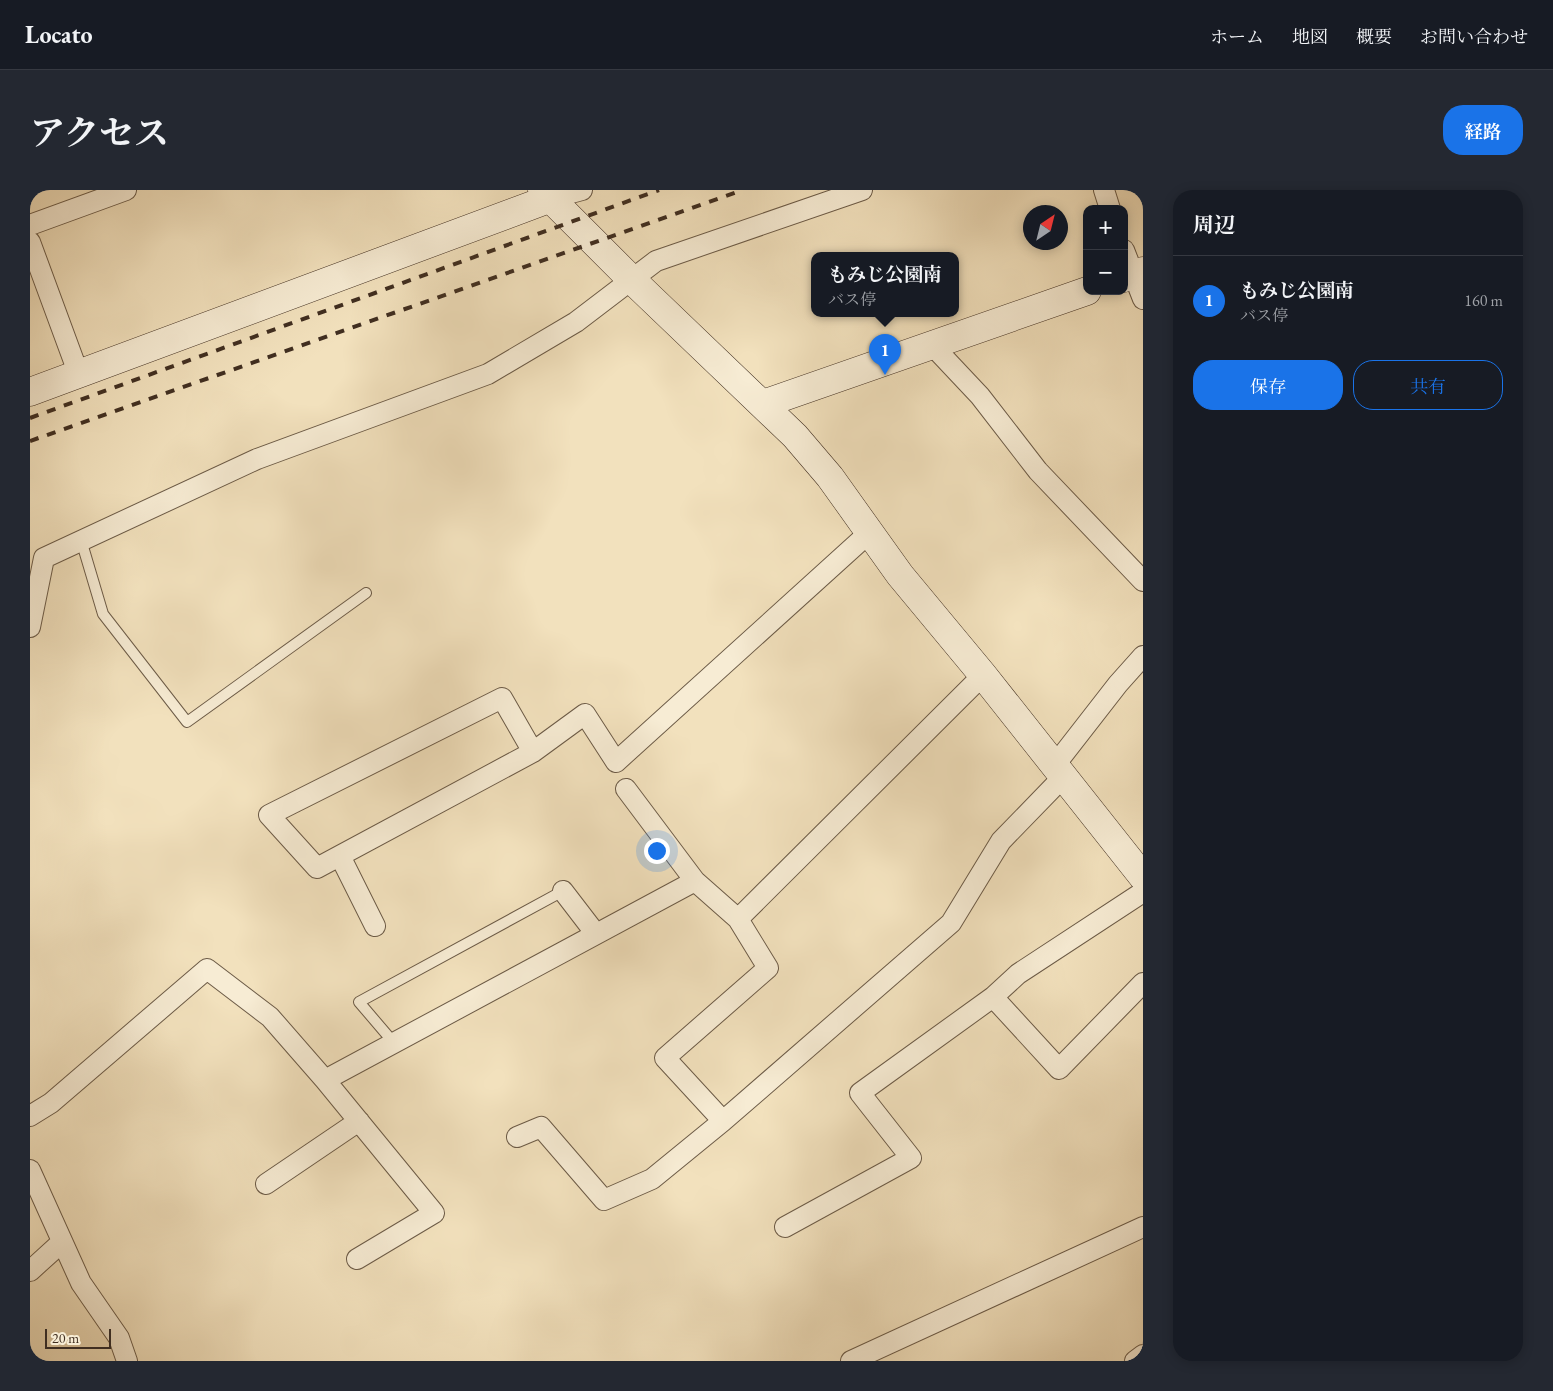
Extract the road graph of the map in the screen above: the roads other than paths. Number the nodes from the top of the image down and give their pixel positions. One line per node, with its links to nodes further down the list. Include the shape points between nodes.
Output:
1 (126, 190): 7 (street)
2 (582, 190): 5 (street)
3 (862, 190): 9 (street, via 656,261)
4 (1104, 190): 6 (street)
5 (545, 194): 9 (street); 12 (street)
6 (1109, 205)
7 (30, 225)
8 (30, 242): 12 (street)
9 (631, 279): 14 (street); 16 (street, via 576,322 488,374 257,459)
10 (1083, 292): 11 (street)
11 (932, 345): 14 (street); 17 (street, via 980,396 1038,471)
12 (79, 375): 13 (street)
13 (30, 392)
14 (763, 404): 15 (street, via 830,477)
15 (870, 532): 21 (street, via 900,575); 22 (street, via 616,762 584,714)
16 (81, 540): 18 (lane, via 103,614 187,722); 19 (street, via 44,558)
17 (1143, 581)
18 (366, 593)
19 (30, 626)
20 (1143, 656): 23 (street, via 1118,684)
21 (983, 675): 23 (street); 29 (street)
22 (533, 752): 25 (street); 25 (street, via 502,698 269,815 317,868)
23 (1059, 770): 26 (street); 38 (street, via 1001,841 951,923)
24 (626, 789): 27 (street)
25 (340, 856): 30 (street)
26 (1142, 877): 33 (street)
27 (695, 881): 29 (street); 31 (street)
28 (563, 891): 31 (street); 34 (lane, via 359,1002)
29 (738, 919): 38 (street, via 768,968 665,1058)
30 (375, 926)
31 (596, 934): 34 (street)
32 (1143, 984): 33 (street, via 1059,1069)
33 (993, 997): 42 (street, via 860,1093 911,1158)
34 (394, 1043): 35 (street)
35 (325, 1080): 36 (street, via 270,1017 207,968 51,1103); 37 (street)
36 (30, 1116)
37 (359, 1121): 41 (street); 45 (street, via 434,1213)
38 (723, 1121): 39 (street, via 652,1179 604,1200 540,1127)
39 (517, 1137)
40 (30, 1170): 44 (street)
41 (266, 1184)
42 (786, 1227)
43 (1143, 1227): 49 (street)
44 (62, 1242): 46 (street); 48 (street, via 81,1283 119,1338)
45 (357, 1259)
46 (30, 1271)
47 (1143, 1355): 50 (street)
48 (127, 1361)
49 (850, 1361)
50 (1135, 1361)

